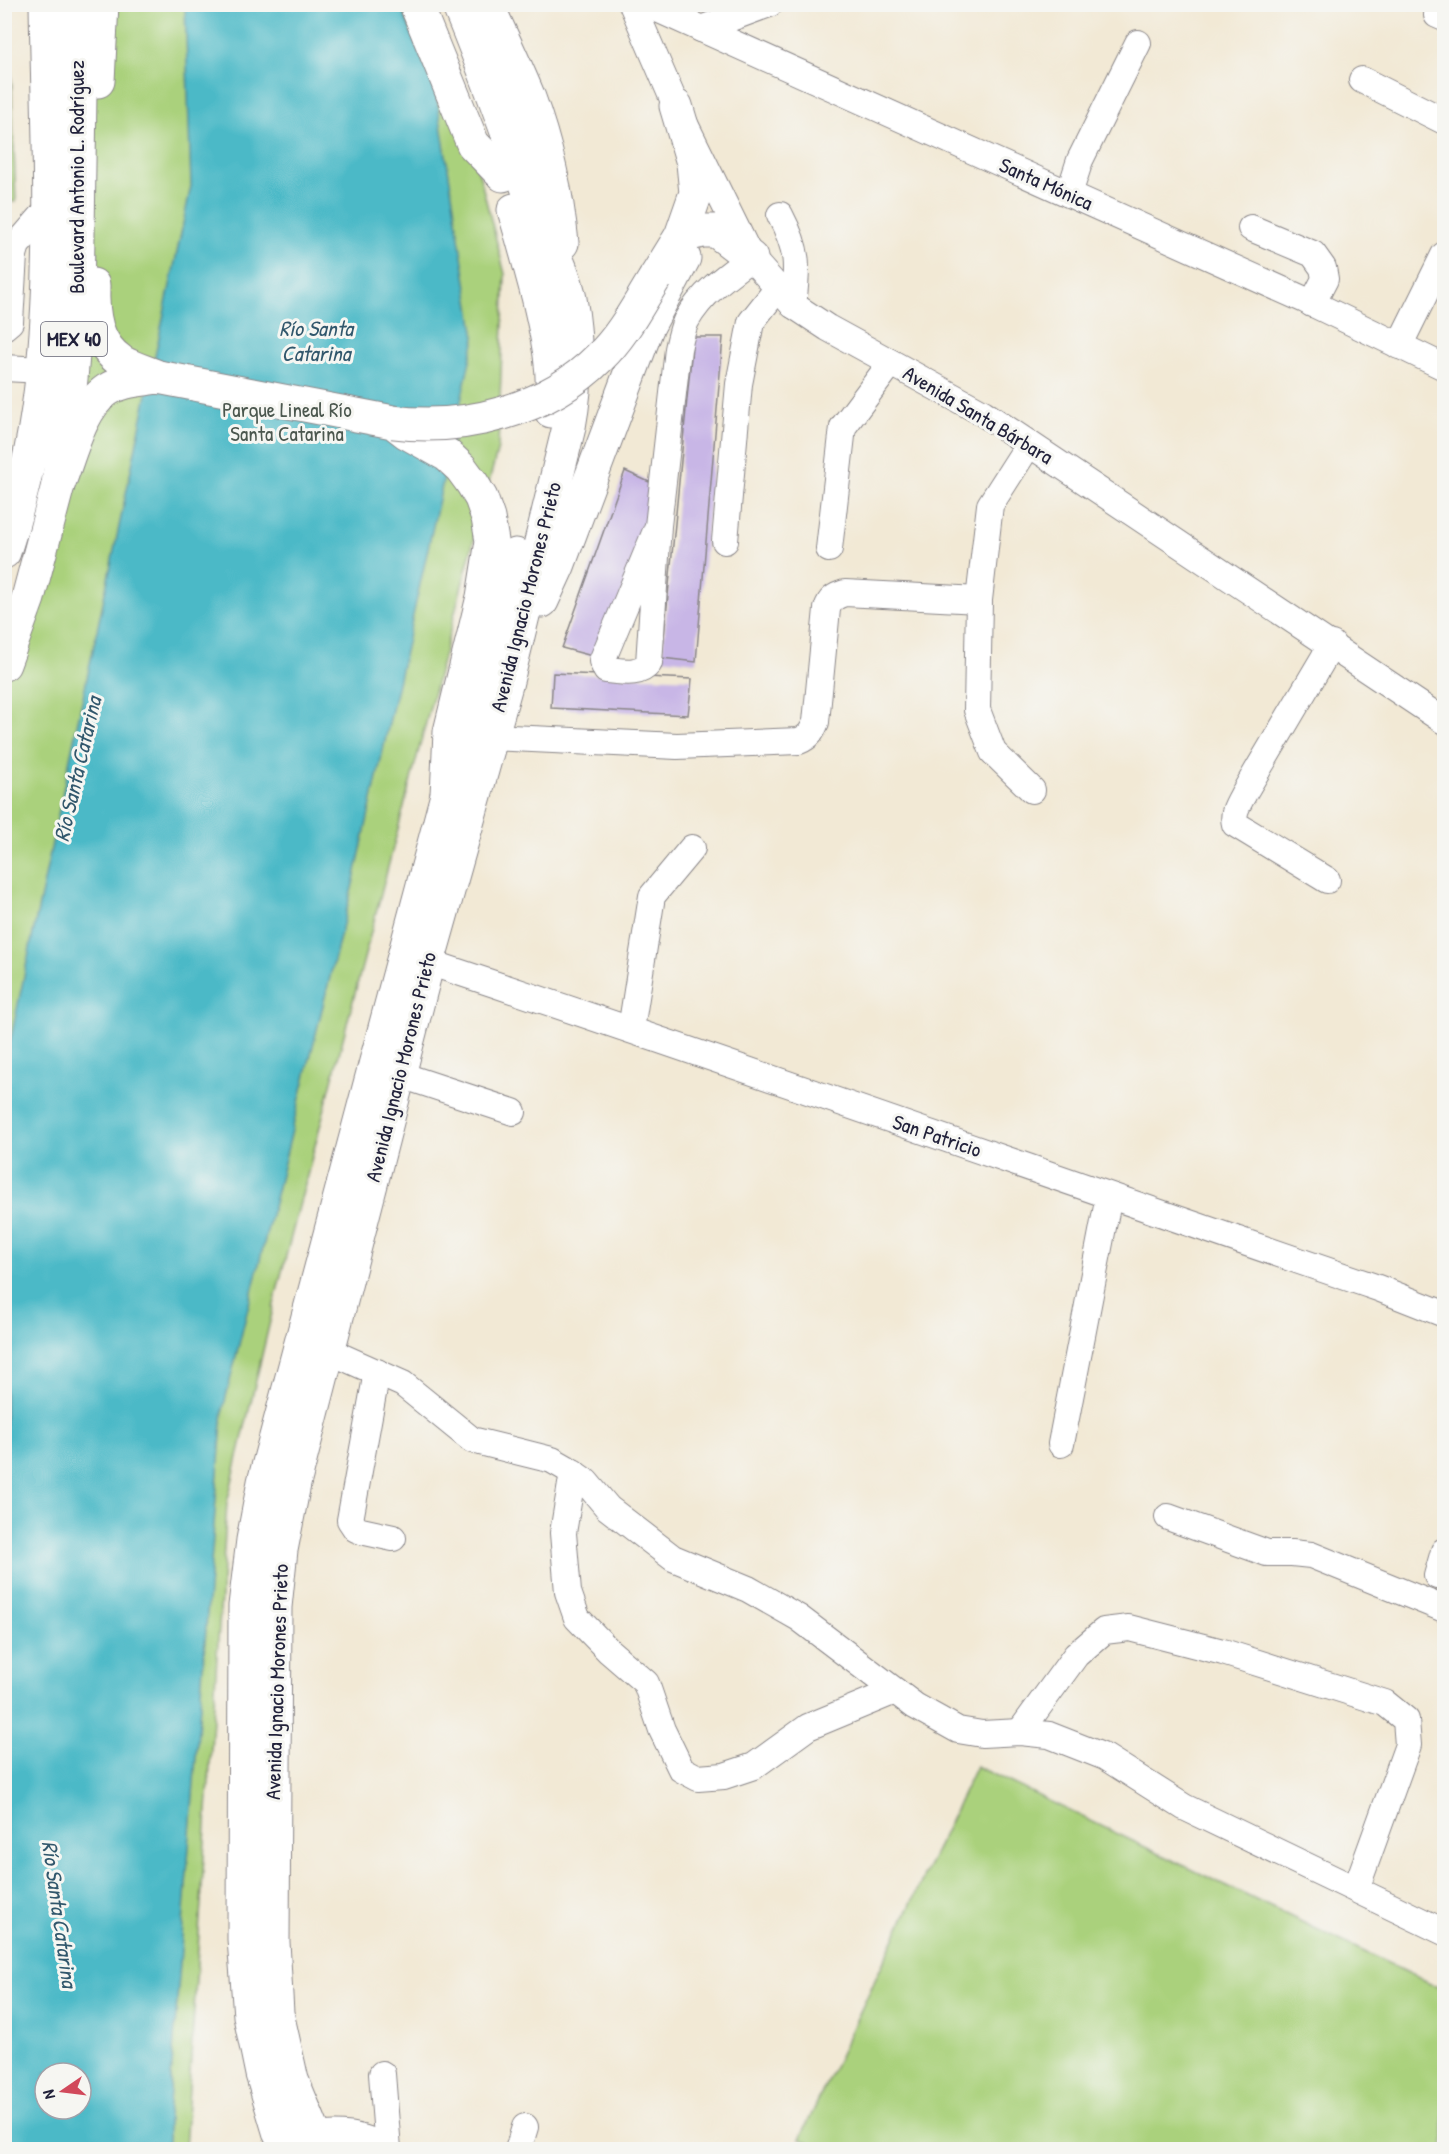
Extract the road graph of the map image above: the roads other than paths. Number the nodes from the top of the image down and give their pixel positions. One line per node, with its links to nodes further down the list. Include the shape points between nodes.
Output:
1 (46, 4): 19 (main road, Boulevard Antonio L. Rodríguez / MEX 40)
2 (76, 4): 37 (main road, Boulevard Antonio L. Rodríguez / MEX 40, via 80,93 76,306)
3 (102, 4): 34 (main road, via 95,324 101,339 123,362)
4 (416, 4): 17 (main road, via 473,144)
5 (434, 4): 13 (main road)
6 (458, 4): 13 (main road, Avenida Ignacio Morones Prieto)
7 (487, 4): 25 (main road, via 529,99 546,154 559,208)
8 (632, 4): 15 (street, Avenida Santa Bárbara)
9 (646, 4): 11 (street, Santa Mónica)
10 (769, 4): 11 (street)
11 (700, 29): 18 (street, Santa Mónica)
12 (1138, 43): 18 (street, via 1080,160)
13 (476, 75): 17 (main road, Avenida Ignacio Morones Prieto); 25 (main road, Avenida Ignacio Morones Prieto)
14 (1362, 80): 16 (street)
15 (676, 106): 22 (main road, via 696,181 694,200); 23 (street, Avenida Santa Bárbara)
16 (1444, 121)
17 (503, 175): 50 (main road, Avenida Ignacio Morones Prieto, via 551,349 554,391 531,499)
18 (1069, 194): 27 (street, Santa Mónica)
19 (48, 208): 28 (street, via 17,245 10,322); 33 (main road, Boulevard Antonio L. Rodríguez / MEX 40, via 48,306)
20 (780, 215): 26 (street, via 794,244 797,269)
21 (1251, 228): 27 (street, via 1313,254 1325,279)
22 (681, 236): 23 (main road, via 712,230); 35 (main road, bridge, via 612,344 561,389 494,415 440,423)
23 (739, 249): 26 (street, Avenida Santa Bárbara); 39 (street, via 685,323 678,349); 46 (main road, via 717,237 706,238 681,262 652,318 558,566)
24 (1444, 255): 29 (street)
25 (566, 281): 46 (main road, Avenida Ignacio Morones Prieto, via 576,355 575,394)
26 (785, 296): 30 (street, Avenida Santa Bárbara, via 810,318); 40 (street, via 751,322 739,384)
27 (1312, 304): 29 (street, Santa Mónica)
28 (4, 327)
29 (1400, 346): 31 (street, Santa Mónica)
30 (891, 363): 36 (street, Avenida Santa Bárbara, via 983,413); 41 (street, via 843,427)
31 (1444, 367)
32 (4, 368): 33 (street)
33 (43, 370): 38 (main road, Boulevard Antonio L. Rodríguez / MEX 40, via 35,429)
34 (158, 377): 35 (main road); 37 (main road, via 127,381 96,399 85,416)
35 (393, 422): 50 (main road, via 447,456 472,483 481,498 492,541 483,597 450,732)
36 (1029, 444): 43 (street, via 990,506); 44 (street, Avenida Santa Bárbara)
37 (58, 485): 45 (main road, Boulevard Antonio L. Rodríguez / MEX 40, via 28,598)
38 (10, 513): 42 (main road, Boulevard Antonio L. Rodríguez / MEX 40)
39 (658, 526): 39 (street, via 602,661 606,670 633,672 649,663)
40 (725, 541)
41 (829, 549)
42 (4, 552)
43 (979, 600): 48 (street, via 845,593 834,597 827,609 816,722 813,731 799,741 677,746); 49 (street, via 977,710 993,752)
44 (1332, 644): 47 (street, Avenida Santa Bárbara); 52 (street, via 1244,793 1233,819 1235,824)
45 (4, 664)
46 (506, 685): 48 (main road, Avenida Ignacio Morones Prieto)
47 (1444, 721)
48 (490, 737): 53 (main road, Avenida Ignacio Morones Prieto)
49 (1032, 790)
50 (447, 795): 73 (main road, Avenida Ignacio Morones Prieto, via 264,1482 245,1606 244,1939 250,2016 279,2131)
51 (692, 848): 54 (street, via 652,896)
52 (1327, 880)
53 (428, 962): 54 (street, San Patricio); 55 (main road, Avenida Ignacio Morones Prieto)
54 (632, 1029): 57 (street, San Patricio)
55 (399, 1076): 56 (street); 59 (main road, Avenida Ignacio Morones Prieto)
56 (513, 1112)
57 (1109, 1196): 58 (street, San Patricio); 61 (street)
58 (1444, 1314)
59 (328, 1351): 60 (street); 73 (main road, Avenida Ignacio Morones Prieto, via 294,1484 275,1607 273,1942 277,2013)
60 (377, 1372): 62 (street, via 414,1391 472,1440 552,1460); 64 (street, via 350,1520 361,1531)
61 (1061, 1444)
62 (573, 1472): 68 (street, via 608,1508 673,1558 748,1589 799,1618); 68 (street, via 563,1533 568,1592 577,1618 646,1683 681,1769 698,1778 724,1776 754,1766 808,1727)
63 (1168, 1517): 67 (street, via 1253,1550 1311,1555)
64 (393, 1538)
65 (1444, 1551): 66 (street)
66 (1437, 1576)
67 (1444, 1610)
68 (895, 1691): 69 (street, via 958,1730 982,1734)
69 (1020, 1732): 70 (street, via 1049,1735 1105,1757 1184,1808); 70 (street, via 1076,1655 1104,1631 1129,1628 1223,1652 1385,1703 1406,1720 1408,1745)
70 (1356, 1888): 71 (street)
71 (1444, 1932)
72 (382, 2074): 74 (street)
73 (308, 2145): 74 (street, via 330,2133 374,2140)
74 (389, 2149)

